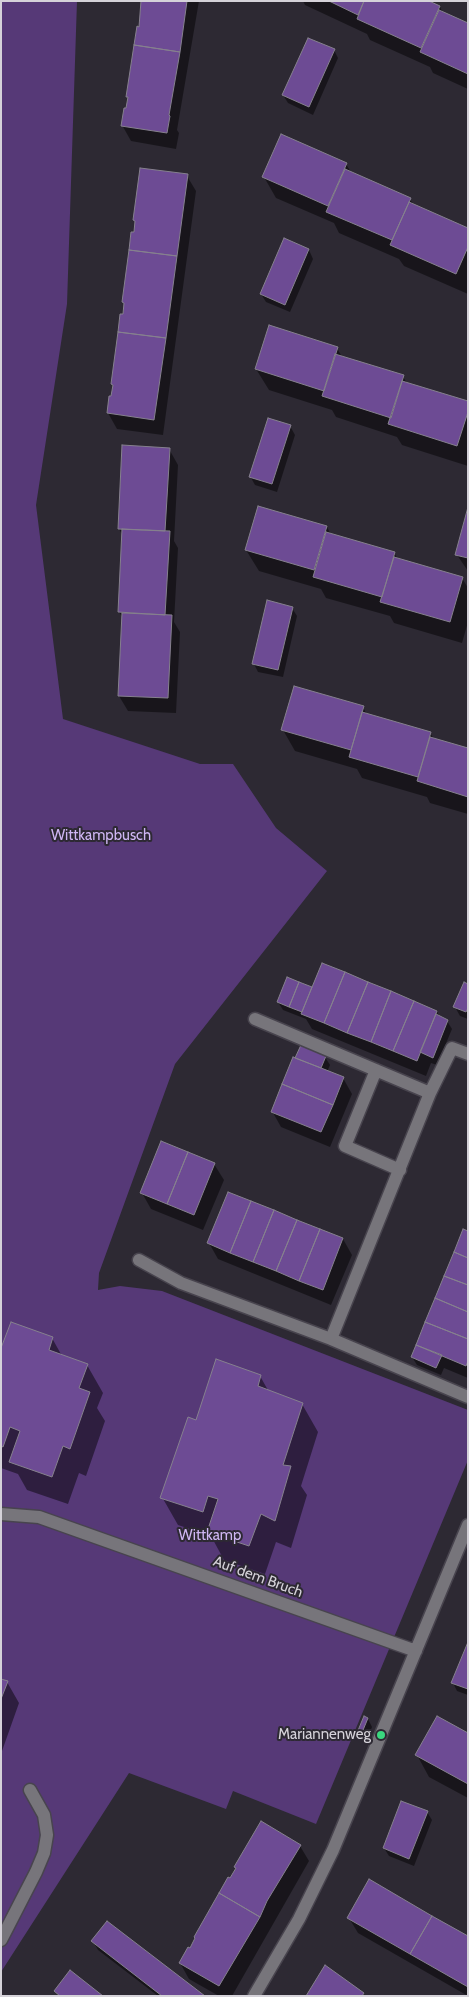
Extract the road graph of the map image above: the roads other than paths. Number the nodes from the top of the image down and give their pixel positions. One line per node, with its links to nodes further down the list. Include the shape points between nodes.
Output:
1 (255, 1020): 3 (street)
2 (468, 1054): 4 (street, via 452,1048)
3 (376, 1070): 4 (street); 5 (street, via 345,1146)
4 (430, 1093): 5 (street)
5 (400, 1170): 7 (street)
6 (139, 1260): 7 (street, via 180,1283)
7 (331, 1339): 8 (street)
8 (468, 1397)
9 (1, 1514): 11 (street, Auf dem Bruch, via 39,1517)
10 (468, 1525): 11 (street)
11 (416, 1651): 14 (street, via 333,1850 299,1920)
12 (30, 1790): 13 (street, via 44,1816 47,1835 44,1853)
13 (1, 1940)
14 (254, 1996)

